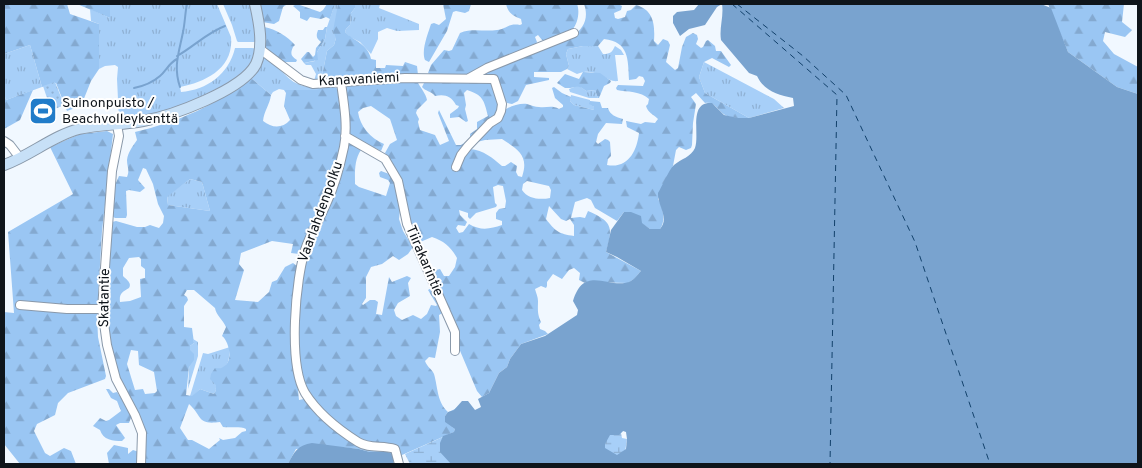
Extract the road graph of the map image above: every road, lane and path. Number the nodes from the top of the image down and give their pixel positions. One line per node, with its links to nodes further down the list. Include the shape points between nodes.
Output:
1 (255, 4): 3 (street)
2 (574, 33): 4 (street, Kanavaniemi)
3 (260, 49): 5 (street, Kanavaniemi, via 306,82); 6 (street, via 251,71 220,92 188,108)
4 (469, 78): 5 (street, Kanavaniemi); 11 (street, Kanavaniemi, via 494,79 501,111 498,118 468,146)
5 (341, 83): 7 (street, Vaarlahdenpolku)
6 (118, 124): 9 (street, via 69,133); 13 (street, Skatantie)
7 (345, 136): 14 (street, Tiirakarintie, via 385,159 398,180 407,224 455,332); 16 (street, Vaarlahdenpolku, via 334,183 310,235 300,268 296,363 304,392 312,403 359,442 395,449)
8 (4, 141): 9 (street)
9 (20, 158): 10 (street)
10 (4, 165)
11 (456, 166)
12 (20, 305): 13 (street)
13 (102, 309): 15 (street, Skatantie, via 116,379 142,433)
14 (455, 351)
15 (141, 464)
16 (399, 464)

